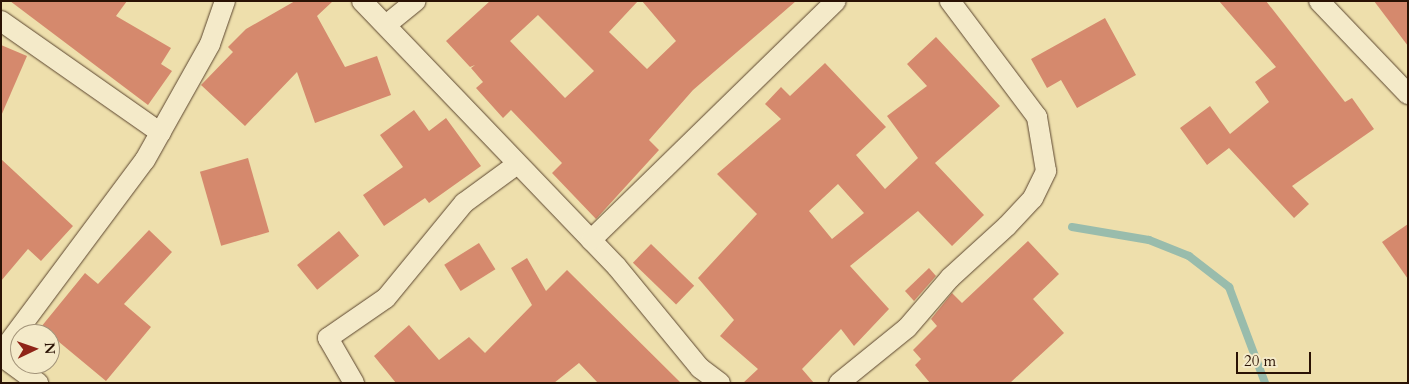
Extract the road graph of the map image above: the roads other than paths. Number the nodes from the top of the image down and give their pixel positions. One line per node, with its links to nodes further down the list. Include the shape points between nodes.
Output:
1 (225, 1): 10 (street, via 210,44)
2 (362, 1): 8 (street)
3 (416, 1): 8 (street)
4 (836, 1): 12 (street)
5 (950, 1): 17 (street, via 1037,117 1046,170 1033,198 1007,226 950,278 907,328)
6 (1319, 1): 9 (street)
7 (1, 21): 10 (street)
8 (386, 25): 11 (street)
9 (1408, 94)
10 (161, 133): 13 (street, via 83,247)
11 (516, 165): 12 (street); 15 (street, via 464,203 386,298 328,338)
12 (591, 240): 16 (street, via 700,368)
13 (1, 354): 14 (street)
14 (38, 383)
15 (354, 383)
16 (720, 383)
17 (839, 383)

